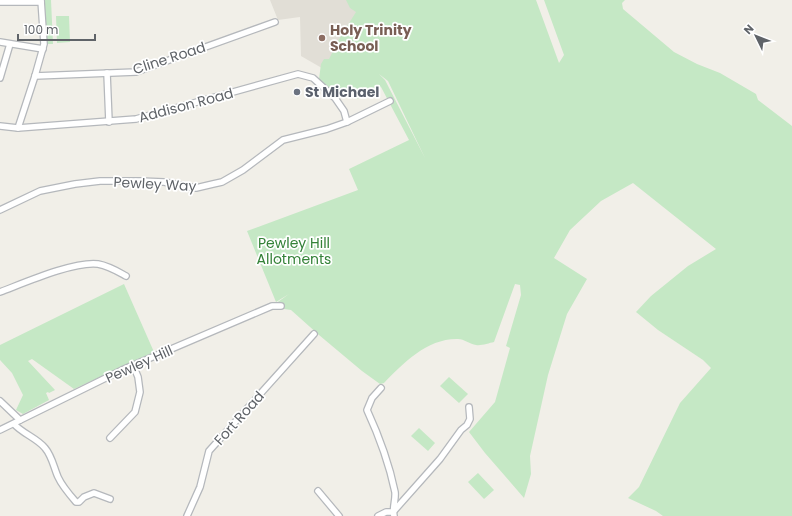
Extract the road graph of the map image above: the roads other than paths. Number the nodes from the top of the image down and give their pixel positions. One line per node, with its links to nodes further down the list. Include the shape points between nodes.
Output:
1 (41, 1): 2 (street); 6 (street)
2 (0, 2)
3 (275, 22): 7 (street, Cline Road, via 136,72)
4 (0, 42): 5 (street)
5 (10, 44): 6 (street); 9 (street)
6 (43, 49): 8 (street)
7 (107, 73): 8 (street, Cline Road); 11 (street)
8 (35, 76): 14 (street)
9 (0, 78)
10 (390, 101): 12 (street, Pewley Way)
11 (109, 122): 12 (street, Addison Road, via 136,119 298,74 313,78 326,89 342,105); 14 (street, Addison Road)
12 (347, 122): 15 (street, Pewley Way, via 283,140 232,176 205,187 140,181 75,184 40,191)
13 (0, 126): 14 (street, Addison Road)
14 (18, 128)
15 (0, 210)
16 (126, 276): 17 (street, via 110,267 87,264 52,273)
17 (0, 292)
18 (281, 306): 20 (street, Pewley Hill, via 272,306)
19 (314, 334): 31 (street, Fort Road, via 209,451 200,487)
20 (133, 365): 24 (street, Pewley Hill); 27 (street, via 140,392 135,412)
21 (381, 388): 30 (street, via 372,398 367,410 385,453 395,494)
22 (0, 402): 24 (street)
23 (469, 407): 30 (street, via 470,418 467,425)
24 (20, 420): 25 (street, Pewley Hill)
25 (14, 424): 26 (street, Pewley Hill); 29 (street, via 45,448 58,478 76,502 94,493)
26 (0, 430)
27 (110, 438)
28 (318, 491): 32 (street)
29 (110, 498)
30 (394, 514): 33 (street, via 390,511)
31 (187, 516)
32 (339, 516)
33 (378, 516)

